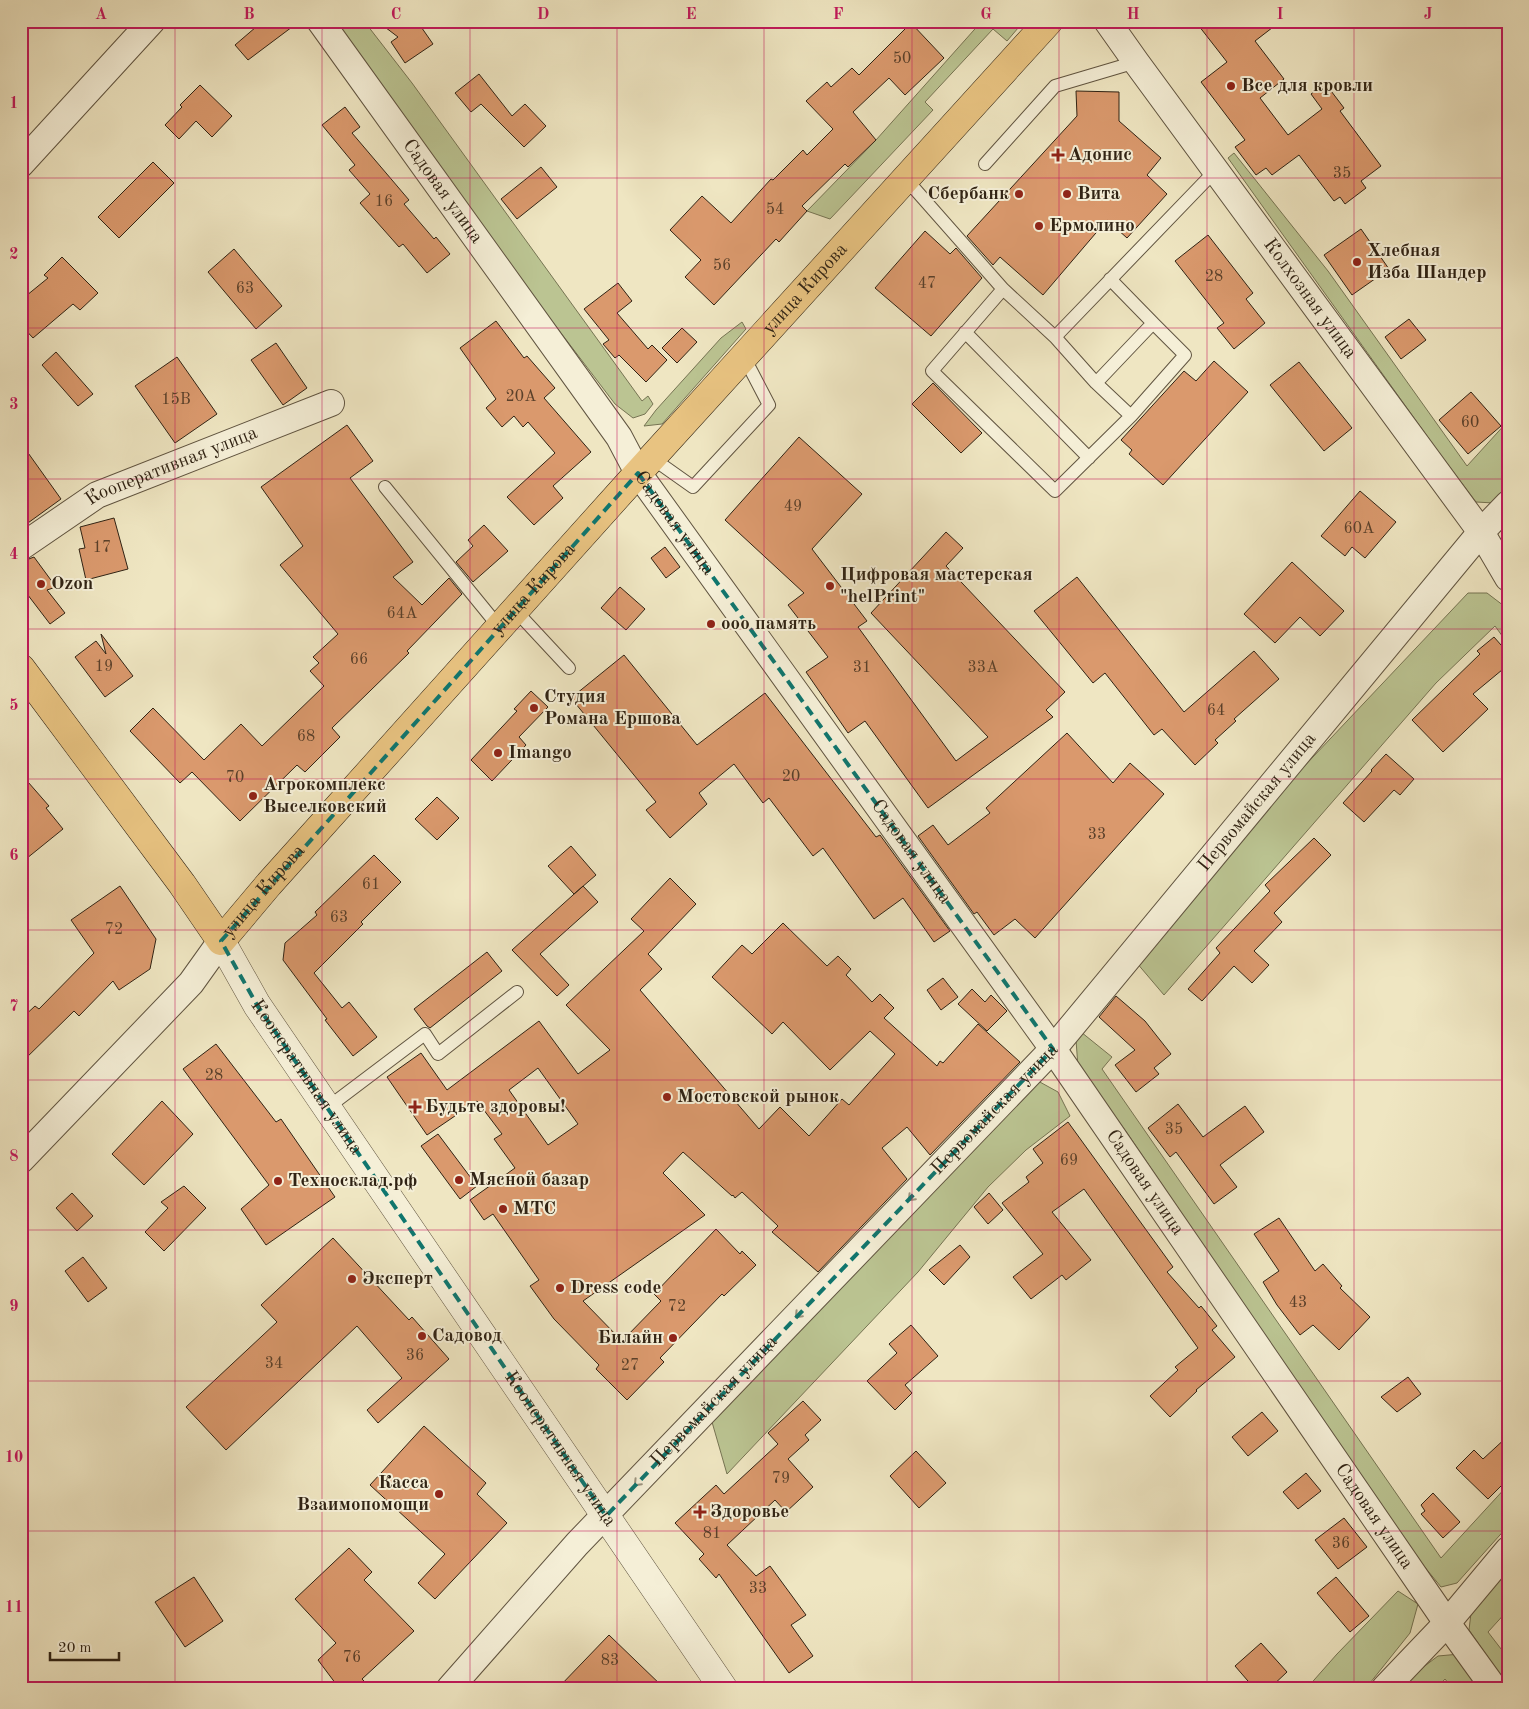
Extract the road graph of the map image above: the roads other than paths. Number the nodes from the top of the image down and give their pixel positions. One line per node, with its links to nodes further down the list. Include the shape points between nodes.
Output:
1 (152, 21): 6 (street)
2 (320, 21): 20 (street, Садовая улица, via 619,437)
3 (1050, 21): 9 (main road, улица Кирова)
4 (1107, 21): 5 (street, Колхозная улица)
5 (1136, 62): 7 (lane, via 1055,86); 8 (street, Колхозная улица)
6 (21, 164)
7 (985, 164)
8 (1215, 170): 10 (lane); 23 (street, Колхозная улица)
9 (906, 179): 11 (lane); 15 (main road, улица Кирова)
10 (1110, 279): 12 (lane); 14 (lane)
11 (1003, 289): 13 (lane); 14 (lane)
12 (1154, 323): 16 (lane); 18 (lane, via 1186,355)
13 (965, 332): 19 (lane); 19 (lane, via 932,371 1055,491)
14 (1055, 337): 16 (lane)
15 (744, 357): 20 (main road, улица Кирова); 20 (lane, via 769,405 763,412 693,487)
16 (1096, 383): 18 (lane)
17 (331, 403): 24 (street, Кооперативная улица, via 97,496)
18 (1131, 416): 19 (lane)
19 (1089, 458)
20 (645, 466): 26 (main road, улица Кирова); 31 (street, Садовая улица)
21 (385, 487): 26 (lane)
22 (1508, 504): 23 (street, Первомайская улица)
23 (1481, 532): 25 (street, Колхозная улица); 31 (street, Первомайская улица)
24 (21, 547)
25 (1508, 578)
26 (507, 619): 28 (lane); 29 (main road, улица Кирова)
27 (21, 668): 29 (main road, Кооперативная улица)
28 (569, 668)
29 (221, 941): 32 (street, Кооперативная улица, via 257,1005); 33 (street, улица Кирова, via 191,982)
30 (518, 992): 32 (lane, via 438,1054 425,1034)
31 (1053, 1049): 34 (street, Первомайская улица, one-way to 34); 36 (street, Садовая улица)
32 (327, 1108): 34 (street, Кооперативная улица)
33 (21, 1160)
34 (606, 1516): 37 (street, Первомайская улица, via 577,1544); 38 (street, Кооперативная улица)
35 (1508, 1550): 36 (street)
36 (1448, 1623): 39 (street); 40 (street, Садовая улица)
37 (450, 1688)
38 (723, 1688)
39 (1385, 1688)
40 (1494, 1688)

